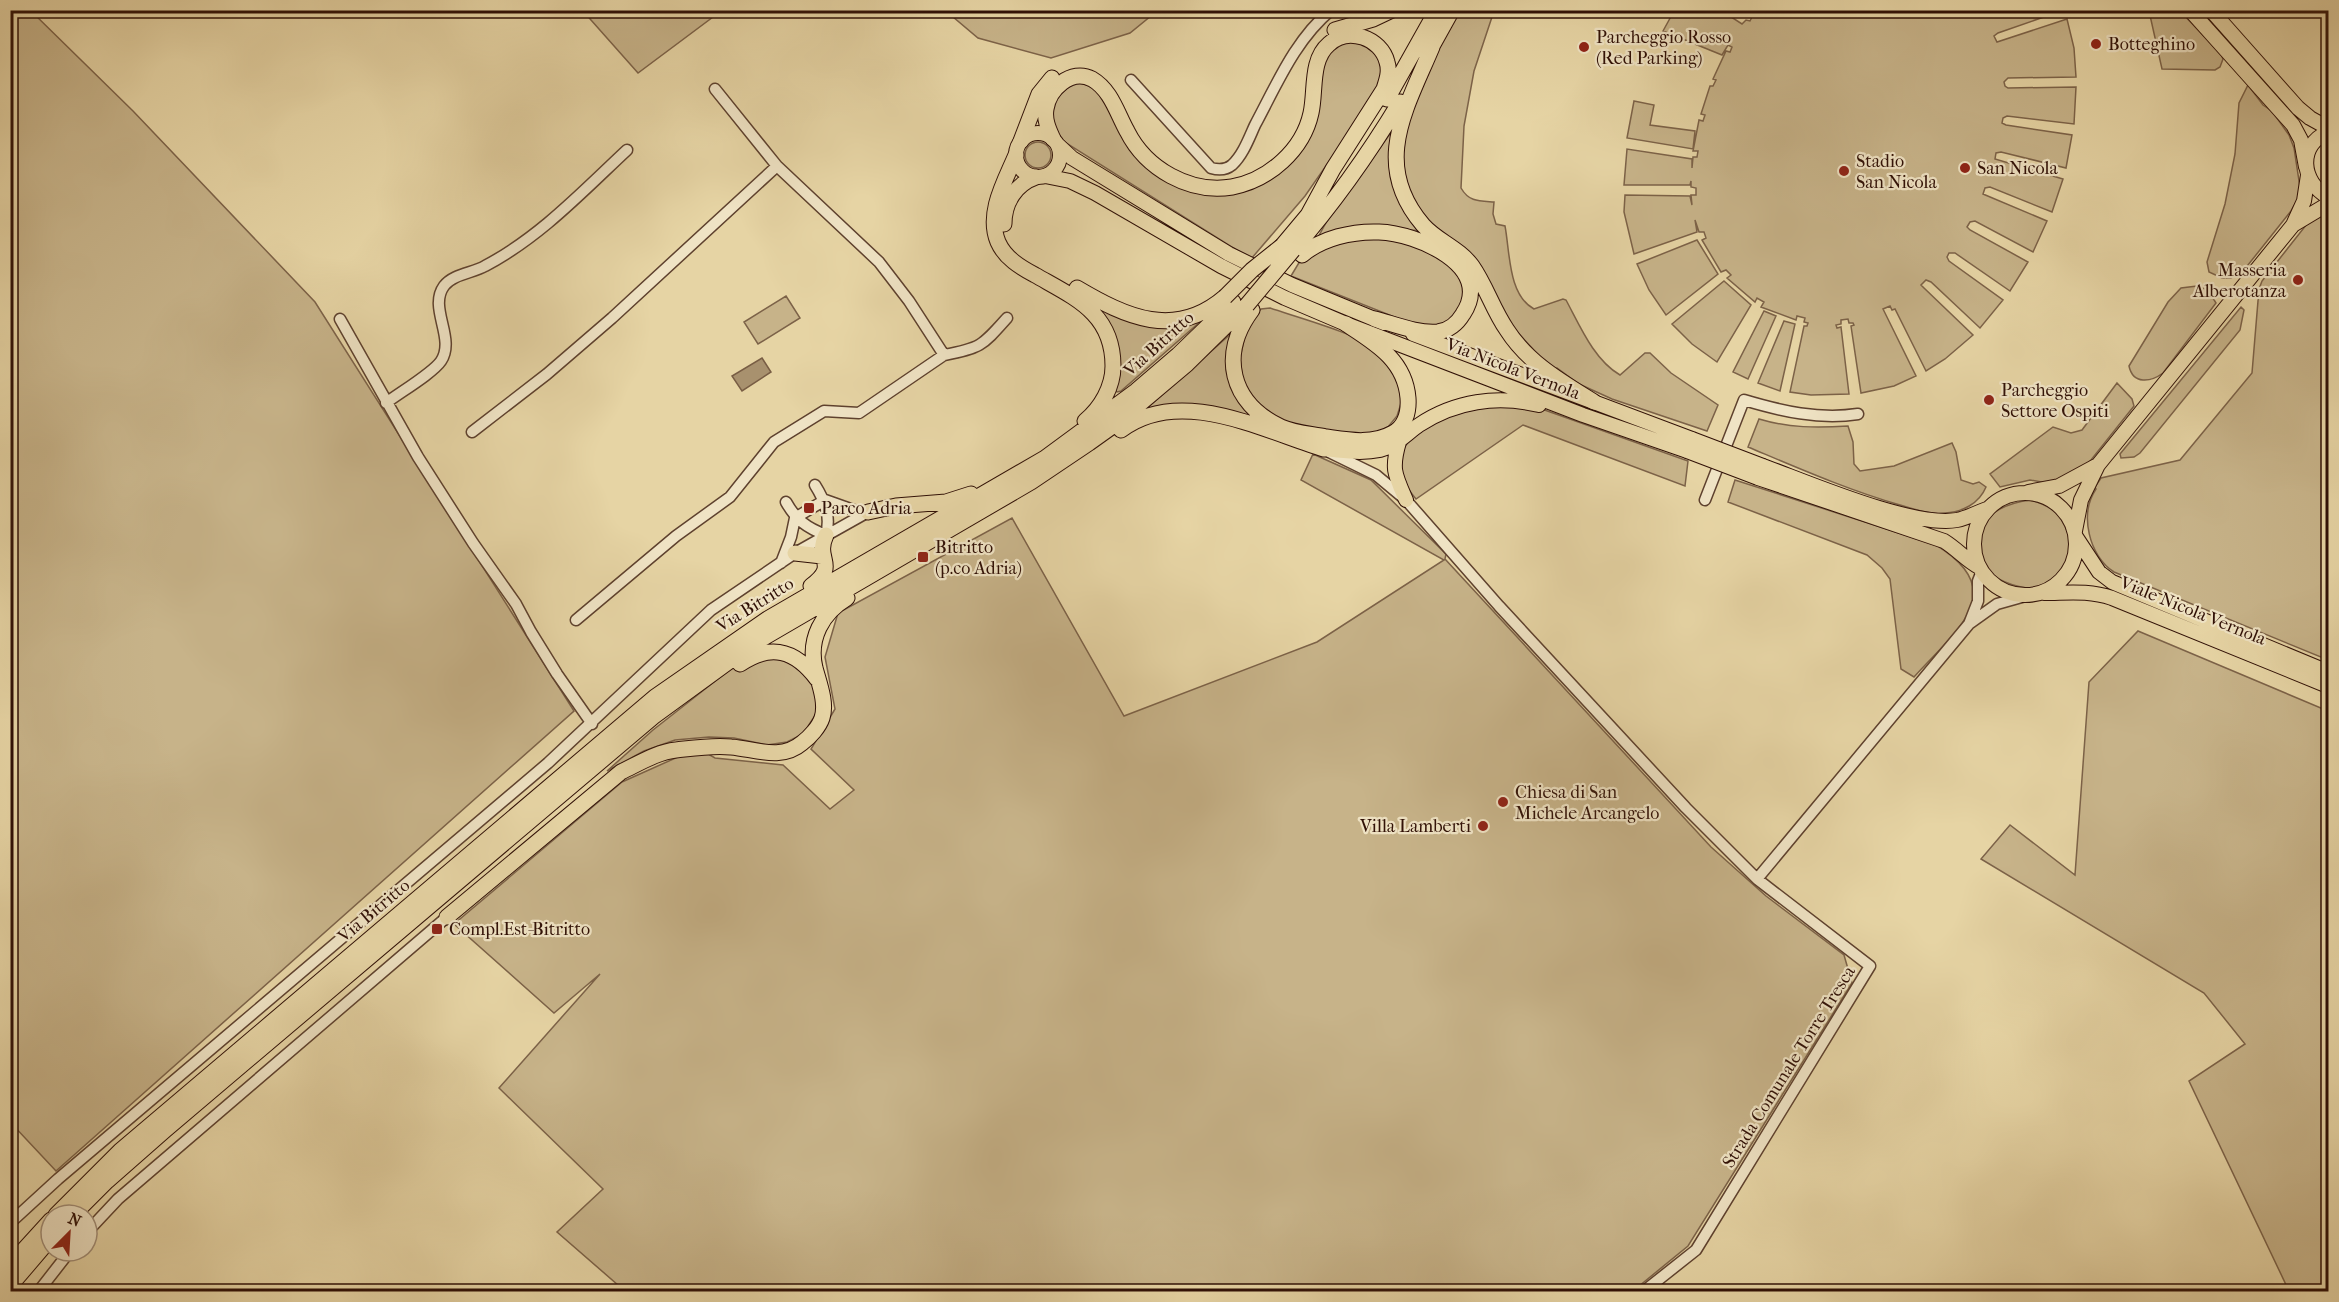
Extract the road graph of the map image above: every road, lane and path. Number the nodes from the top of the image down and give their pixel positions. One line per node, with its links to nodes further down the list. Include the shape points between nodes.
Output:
1 (1331, 10): 8 (street, via 1292,56 1231,166 1211,168)
2 (1392, 10): 12 (highway, via 1336,29 1316,44 1308,67 1303,109 1293,134 1274,156 1252,171 1221,180 1197,177 1170,166 1142,139 1112,84 1092,70 1080,68 1057,74 1039,94)
3 (1437, 10): 19 (highway, Via Bitritto, via 1399,80)
4 (1452, 10): 7 (highway, Via Bitritto)
5 (2190, 10): 15 (main road, via 2297,131)
6 (2211, 10): 10 (main road, via 2298,108)
7 (1432, 46): 21 (highway, Via Bitritto, via 1354,174); 28 (highway, via 1399,128 1395,163 1400,188 1425,226 1468,260 1507,331 1522,349 1544,370)
8 (1131, 80)
9 (715, 89): 14 (street)
10 (2328, 130): 15 (main road, via 2307,158)
11 (1055, 142): 12 (main road, via 1047,135 1034,134); 16 (main road, via 1060,160 1052,173); 19 (highway, via 1047,124 1049,97 1069,78 1090,78 1110,97 1137,148 1158,168 1201,187 1221,189 1239,185 1273,169 1298,143 1311,113 1317,65 1329,43 1352,35 1364,37 1383,52 1388,64 1384,89); 25 (main road, Via Nicola Vernola, via 1072,158 1229,254)
12 (1019, 148): 16 (main road, via 1017,161 1024,172); 36 (highway, via 994,214 998,241 1017,264 1095,313 1107,331 1113,353 1113,370 1103,400)
13 (627, 150): 29 (street, via 538,233 484,267 445,285 440,294 445,337 440,363)
14 (777, 166): 27 (street, via 879,262); 32 (street, via 612,318)
15 (2307, 171): 17 (main road, via 2320,192); 20 (main road, via 2304,201)
16 (1041, 177): 22 (highway, via 1018,186 1004,217 1007,239 1028,261 1111,308 1147,320 1185,318); 26 (main road, Via Nicola Vernola, via 1070,181 1095,193 1221,266)
17 (2328, 197)
18 (2328, 204): 20 (main road)
19 (1308, 215): 21 (highway, Via Bitritto)
20 (2293, 225): 37 (main road)
21 (1292, 250): 22 (highway, Via Bitritto, bridge); 22 (highway, Via Bitritto, bridge, via 1272,277); 25 (highway, via 1339,237 1381,232 1403,235 1441,251 1459,264 1468,279 1468,308 1449,330 1424,331)
22 (1242, 302): 26 (highway, via 1233,370 1240,392 1250,405 1290,429 1350,441 1378,440 1404,423 1408,391 1389,353); 36 (highway, Via Bitritto, via 1136,391); 47 (highway, Via Bitritto, via 1187,364 1117,423)
23 (1007, 318): 27 (street, via 985,344)
24 (340, 319): 29 (street)
25 (1375, 319): 28 (main road, Via Nicola Vernola)
26 (1346, 324): 31 (main road, Via Nicola Vernola)
27 (944, 355): 57 (street, via 859,413 824,411 787,433 762,455 730,496)
28 (1594, 402): 34 (main road, Via Nicola Vernola)
29 (386, 403): 63 (street, via 472,543)
30 (1858, 414): 43 (street, via 1821,416 1781,411 1744,400)
31 (1583, 415): 33 (main road, via 1532,403 1489,400 1437,415); 34 (main road, Via Nicola Vernola)
32 (472, 432)
33 (1399, 442): 35 (main road, via 1380,450); 42 (main road, via 1393,462)
34 (1689, 445): 38 (main road, Via Nicola Vernola, bridge)
35 (1324, 449): 42 (street, via 1376,475); 47 (highway, via 1218,414 1168,412 1127,425 1003,509)
36 (1045, 458): 46 (highway, via 1024,463 987,487 957,500); 59 (highway, Via Bitritto)
37 (2098, 465): 40 (main road, via 2059,486); 49 (main road, via 2081,500)
38 (1760, 472): 45 (main road, Via Nicola Vernola, via 1918,518 1958,520); 55 (main road, Via Nicola Vernola, via 1817,500 1938,539)
39 (815, 485): 41 (street)
40 (2024, 493): 45 (main road, via 2000,499); 49 (main road, via 2056,503 2071,521)
41 (825, 500): 46 (street); 48 (street); 50 (street, via 829,526)
42 (1406, 500): 65 (street, via 1678,800)
43 (1705, 500)
44 (786, 502): 48 (street)
45 (1987, 509): 55 (main road, via 1974,543)
46 (868, 512): 50 (street)
47 (980, 512): 54 (highway, Via Bitritto)
48 (795, 518): 50 (street); 53 (street)
49 (2075, 534): 56 (main road, via 2072,566 2058,583); 60 (main road, Viale Nicola Vernola, via 2099,572 2112,582)
50 (826, 535): 51 (street); 52 (highway)
51 (795, 553): 52 (highway); 53 (street)
52 (822, 556): 59 (highway, via 826,570 820,580 761,615)
53 (781, 563): 63 (street, via 711,610)
54 (880, 569): 61 (highway, via 870,584 839,603 823,619 814,647); 64 (highway, Via Bitritto, via 753,644)
55 (1980, 569): 56 (main road, via 2002,590); 58 (street, via 1978,602)
56 (2034, 594): 58 (street, via 1997,604); 62 (main road, Viale Nicola Vernola, via 2094,592)
57 (576, 620)
58 (1969, 624): 65 (street)
59 (725, 647): 67 (highway, Via Bitritto, via 655,697 590,752 120,1151)
60 (2328, 672)
61 (819, 681): 64 (highway, via 789,654 771,651 752,656); 66 (highway, via 822,717 801,745 785,752 760,753 732,747 673,750 621,772)
62 (2328, 686)
63 (592, 724): 70 (street)
64 (614, 750): 68 (highway, Via Bitritto, via 107,1181)
65 (1757, 879): 80 (street, Strada Comunale Torre Tresca, via 1870,966 1696,1250)
66 (447, 917): 69 (street)
67 (69, 1203)
68 (74, 1203)
69 (99, 1219)
70 (10, 1223)
71 (39, 1227): 74 (highway)
72 (39, 1239): 76 (highway, Via Bitritto)
73 (39, 1249): 76 (highway, Via Bitritto)
74 (10, 1253)
75 (61, 1263): 79 (street)
76 (16, 1269): 77 (highway, Via Bitritto); 78 (highway)
77 (10, 1286)
78 (10, 1291)
79 (38, 1292)
80 (1643, 1292)

